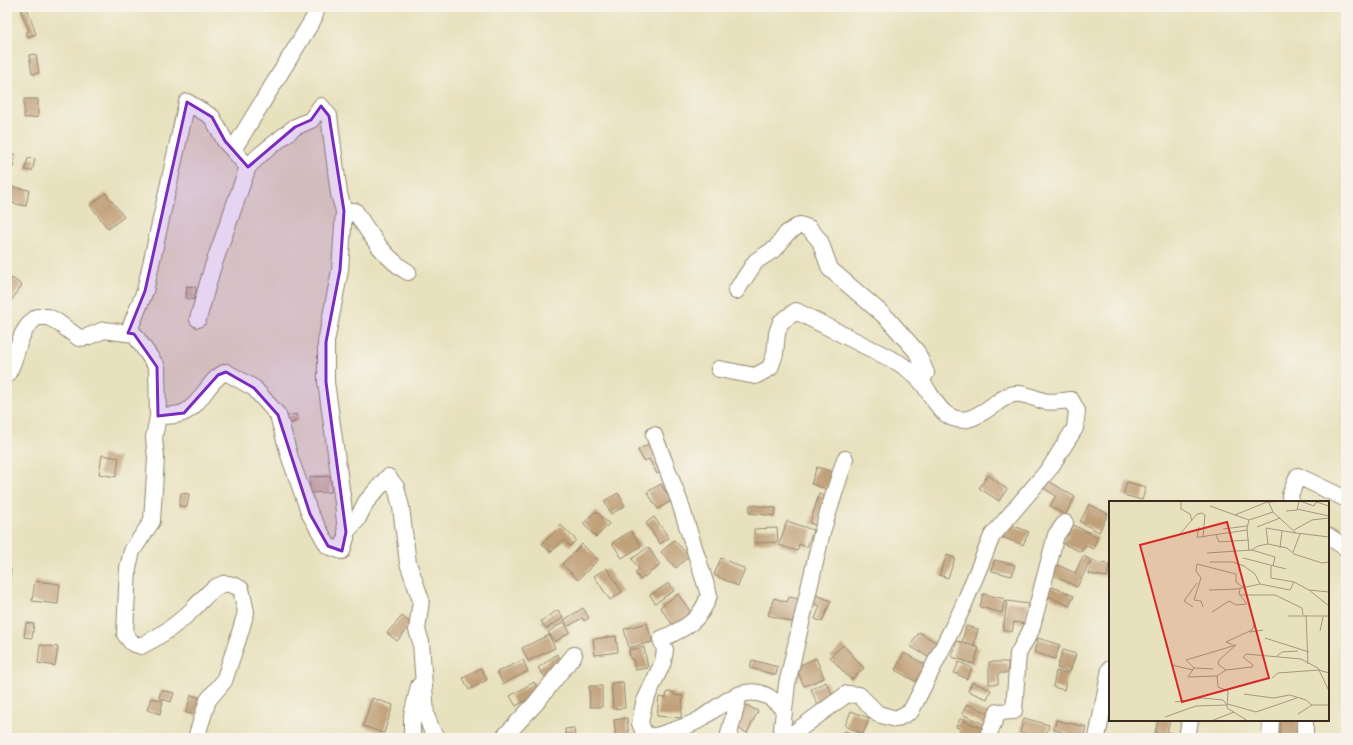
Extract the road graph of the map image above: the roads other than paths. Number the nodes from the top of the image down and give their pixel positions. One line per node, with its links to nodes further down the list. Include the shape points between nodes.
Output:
1 (317, 7): 2 (street, via 314,18)
2 (233, 150): 3 (street); 8 (street, via 212,117 187,102 145,291)
3 (248, 167): 4 (street, via 296,127 311,120 320,106 329,116 339,194); 7 (street, via 212,269)
4 (344, 211): 5 (street, via 355,212 374,239 401,268); 18 (street, via 340,270 326,342 326,382)
5 (408, 272)
6 (736, 291): 11 (street, via 756,261 776,248 786,233 800,225 809,228 820,242 830,269 887,318 917,352 926,373)
7 (198, 319)
8 (128, 333): 10 (street, via 104,330 79,338 56,321 48,317 37,317 24,329 18,340 13,363); 12 (street, via 134,334 157,367)
9 (719, 369): 11 (street, via 755,376 770,368 781,322 796,311 899,362)
10 (7, 375)
11 (921, 381): 35 (street, via 945,414 956,419 969,419 991,409 1009,395 1022,394 1044,401 1071,400 1077,411 1075,428 1050,468 992,536 962,609 911,711 896,719 878,714 860,695 847,694)
12 (158, 416): 18 (street, via 184,413 218,375 226,372 254,388 278,415 310,514 328,546 342,551); 29 (street, via 154,438 156,458 152,521 132,550 129,562 125,634 132,643 141,646 152,641 192,611 208,593 225,584 241,589 246,612 224,681 208,700)
13 (654, 435): 24 (street, via 679,500 709,595 705,608 698,617 681,630 661,639 665,650 663,662 644,703 640,724 644,733 653,737 698,720 725,700)
14 (845, 459): 25 (street, via 822,532 787,684)
15 (1346, 499): 16 (street, via 1298,476 1290,495)
16 (1291, 501)
17 (1065, 523): 36 (street, via 1056,535 1031,630 1018,654 1014,711 998,712)
18 (346, 532): 23 (street, via 357,520 366,502 388,477 396,487 402,507 408,563 421,600 417,630 421,642)
19 (1329, 537): 20 (street)
20 (1346, 548)
21 (574, 655): 32 (street, via 535,704)
22 (1109, 675): 37 (street)
23 (423, 678): 30 (street, via 417,690 412,715); 31 (street, via 426,715 432,731)
24 (739, 696): 25 (street, via 748,692 766,696); 33 (street)
25 (784, 709): 34 (street)
26 (1190, 721): 38 (street)
27 (1271, 721): 39 (street)
28 (1305, 721): 40 (street)
29 (196, 738)
30 (412, 738)
31 (438, 738)
32 (503, 738)
33 (728, 738)
34 (781, 738)
35 (787, 738)
36 (987, 738)
37 (1097, 738)
38 (1187, 738)
39 (1270, 738)
40 (1305, 738)

